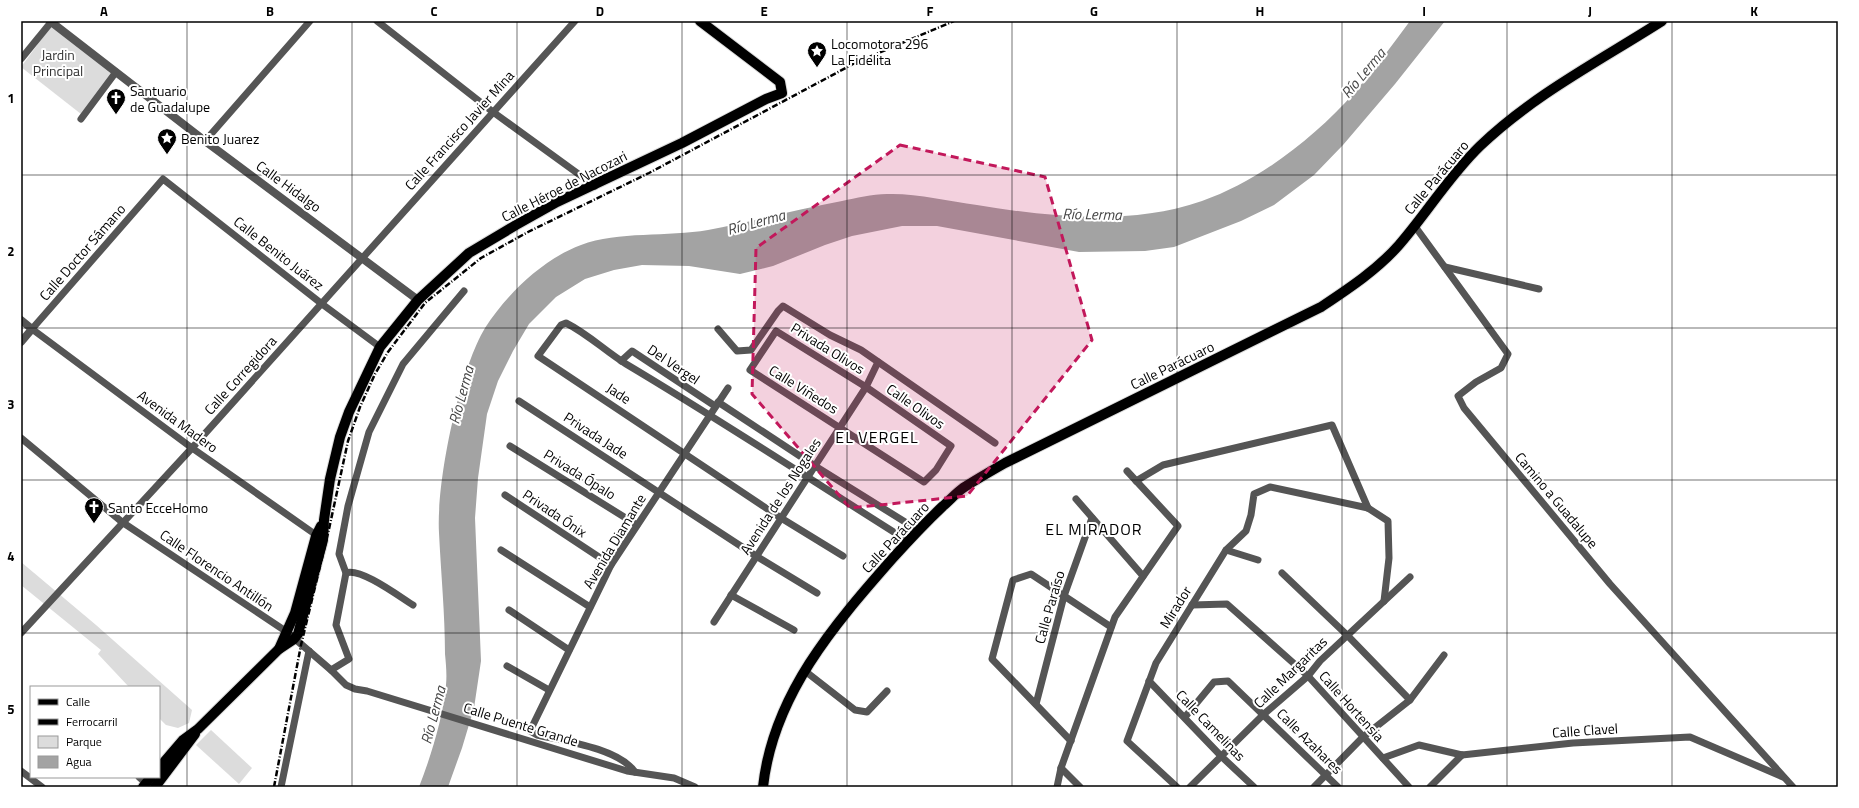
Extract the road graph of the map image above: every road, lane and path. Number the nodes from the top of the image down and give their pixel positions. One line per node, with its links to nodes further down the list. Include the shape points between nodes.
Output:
1 (51, 21): 7 (street); 8 (street, Calle Hidalgo)
2 (310, 21): 11 (street)
3 (377, 21): 9 (street)
4 (575, 21): 9 (street, Calle Francisco Javier Mina)
5 (700, 21): 13 (main road, Calle Héroe de Nacozari, via 780,82 782,94 766,99)
6 (1662, 21): 14 (main road, Calle Parácuaro, via 1518,114 1479,146)
7 (21, 59)
8 (116, 72): 10 (street); 11 (street, Calle Hidalgo)
9 (493, 112): 13 (street); 15 (street, Calle Francisco Javier Mina)
10 (81, 118)
11 (205, 140): 15 (street, Calle Hidalgo)
12 (162, 179): 20 (street, Calle Benito Juárez); 22 (street, Calle Doctor Sámano)
13 (595, 186): 19 (main road, Calle Héroe de Nacozari, via 557,202 470,253)
14 (1414, 225): 16 (street, Camino a Guadalupe); 54 (main road, Calle Parácuaro, via 1382,263 1321,307 1005,463 962,488)
15 (363, 257): 19 (street, Calle Hidalgo); 20 (street, Calle Corregidora)
16 (1445, 267): 17 (street); 109 (street, Camino a Guadalupe, via 1508,354 1501,368 1458,396 1464,408 1610,584)
17 (1539, 289)
18 (464, 291): 64 (street, via 403,364 370,432 348,506 339,554)
19 (418, 300): 25 (main road, Calle Héroe de Nacozari)
20 (322, 304): 25 (street, Calle Benito Juárez); 39 (street, Calle Corregidora)
21 (21, 320): 22 (street, Avenida Madero)
22 (32, 328): 24 (street, Calle Doctor Sámano); 39 (street, Avenida Madero)
23 (718, 329): 28 (street, via 737,351 751,350 783,306 830,335 862,350)
24 (21, 342)
25 (380, 346): 55 (main road, Calle Héroe de Nacozari, via 356,395 340,437)
26 (538, 356): 27 (street, Del Vergel, via 561,325 566,323 584,332); 40 (street, Jade)
27 (621, 361): 33 (street, Del Vergel, via 632,351); 34 (street, Del Vergel)
28 (878, 362): 31 (street, Avenida de los Nogales); 37 (street)
29 (750, 370): 31 (street, Privada Olivos, via 776,330); 35 (street, Calle Viñedos)
30 (728, 388): 33 (street, Avenida Diamante)
31 (866, 388): 35 (street, Avenida de los Nogales); 45 (street, Calle Olivos, via 951,446 936,470)
32 (519, 401): 46 (street, Privada Jade)
33 (716, 404): 34 (street, Avenida Diamante); 41 (street)
34 (710, 414): 40 (street, Avenida Diamante); 43 (street, Del Vergel)
35 (840, 427): 41 (street, Avenida de los Nogales); 45 (street, Calle Viñedos)
36 (21, 438): 52 (street, Calle Florencio Antillón)
37 (995, 443)
38 (510, 446): 53 (street, Privada Ópalo)
39 (192, 448): 52 (street, Calle Corregidora); 55 (street, Avenida Madero)
40 (685, 452): 46 (street, Avenida Diamante); 50 (street, Jade)
41 (815, 466): 43 (street, Avenida de los Nogales); 54 (street)
42 (1127, 471): 44 (street)
43 (807, 478): 50 (street, Avenida de los Nogales); 56 (street, Del Vergel)
44 (1136, 481): 49 (street, via 1163,465 1332,425); 65 (street, via 1178,526)
45 (924, 482)
46 (659, 491): 53 (street, Avenida Diamante); 59 (street, Privada Jade)
47 (505, 495): 62 (street, Privada Ónix)
48 (1076, 499): 51 (street)
49 (1368, 508): 58 (street, Mirador, via 1270,487 1254,494 1246,531); 70 (street, via 1388,521 1389,558)
50 (781, 518): 59 (street, Avenida de los Nogales); 60 (street, Jade)
51 (1092, 518): 65 (street); 69 (street, Calle Paraíso)
52 (122, 522): 78 (street, Calle Corregidora); 80 (street, Calle Florencio Antillón)
53 (637, 525): 62 (street, Avenida Diamante)
54 (918, 530): 56 (main road, Calle Parácuaro)
55 (320, 538): 80 (main road, Calle Héroe de Nacozari, via 295,612)
56 (908, 541): 86 (main road, Calle Parácuaro, via 845,613 814,653)
57 (501, 550): 73 (street)
58 (1226, 550): 61 (street); 71 (street, Mirador)
59 (756, 556): 67 (street, Privada Jade); 68 (street, Avenida de los Nogales)
60 (843, 556)
61 (1258, 560)
62 (611, 566): 73 (street, Avenida Diamante)
63 (1282, 572): 79 (street)
64 (346, 573): 72 (street, via 356,572); 85 (street, via 336,626 349,659)
65 (1143, 576): 76 (street)
66 (1410, 577): 70 (street, Calle Margaritas)
67 (817, 593)
68 (731, 595): 75 (street, Avenida de los Nogales); 77 (street)
69 (1064, 596): 76 (street); 92 (street, Calle Paraíso); 92 (street, via 1031,574 1013,580 992,659)
70 (1384, 600): 79 (street, Calle Margaritas)
71 (1192, 604): 87 (street, Calle Hortensia, via 1227,604); 88 (street, Mirador, via 1156,663)
72 (413, 605)
73 (590, 607): 81 (street, Avenida Diamante)
74 (509, 610): 81 (street)
75 (714, 622)
76 (1111, 627): 97 (street)
77 (794, 630)
78 (21, 633)
79 (1348, 635): 87 (street, Calle Margaritas); 91 (street)
80 (291, 636): 82 (street, Calle Puente Grande); 95 (main road)
81 (569, 650): 89 (street, Avenida Diamante)
82 (309, 651): 85 (street, Calle Puente Grande); 111 (street)
83 (1444, 655): 91 (street)
84 (507, 666): 89 (street)
85 (331, 670): 105 (street, Calle Puente Grande, via 346,685 355,689)
86 (804, 671): 90 (street, via 855,710 867,712); 113 (main road, Calle Parácuaro, via 776,731 764,773)
87 (1308, 676): 93 (street, Calle Margaritas); 96 (street, Calle Hortensia)
88 (1149, 681): 94 (street, Calle Camelinas); 116 (street, Mirador, via 1127,741)
89 (549, 690): 105 (street, Avenida Diamante, via 533,722 531,733 611,754 631,767)
90 (887, 690)
91 (1410, 700): 96 (street)
92 (1036, 704): 97 (street)
93 (1264, 714): 94 (street, Calle Azahares, via 1228,681 1214,682); 99 (street, Calle Margaritas); 106 (street, Calle Azahares)
94 (1185, 718): 99 (street, Calle Camelinas)
95 (198, 730): 101 (main road, via 183,740); 103 (main road)
96 (1363, 737): 100 (street, Calle Hortensia); 106 (street)
97 (1070, 741): 102 (street)
98 (1462, 755): 100 (street, Calle Clavel, via 1419,745); 109 (street, Calle Clavel, via 1573,742 1690,736); 122 (street)
99 (1222, 757): 117 (street, Calle Margaritas); 118 (street, Calle Camelinas)
100 (1383, 758): 121 (street, Calle Hortensia)
101 (160, 767)
102 (1061, 768): 114 (street); 115 (street)
103 (160, 769)
104 (21, 771): 107 (street)
105 (631, 771): 112 (street, Calle Puente Grande, via 674,778)
106 (1325, 776): 119 (street); 120 (street, Calle Azahares)
107 (30, 778)
108 (30, 778): 110 (street)
109 (1785, 778): 123 (street, Camino a Guadalupe)
110 (42, 787)
111 (281, 787)
112 (695, 787)
113 (763, 787)
114 (1057, 787)
115 (1080, 787)
116 (1177, 787)
117 (1190, 787)
118 (1254, 787)
119 (1314, 787)
120 (1338, 787)
121 (1409, 787)
122 (1430, 787)
123 (1792, 787)

